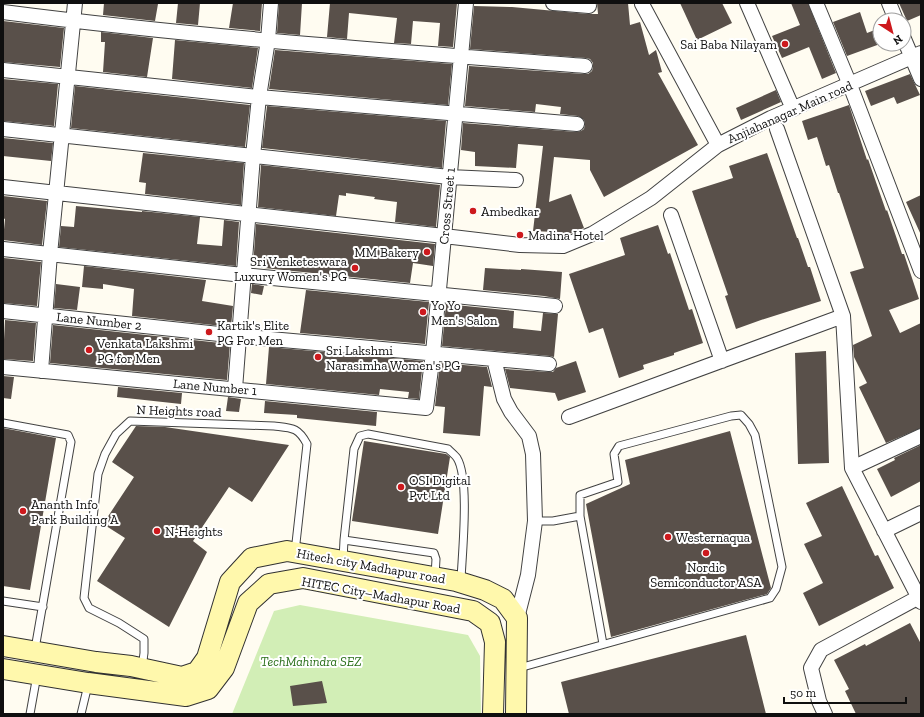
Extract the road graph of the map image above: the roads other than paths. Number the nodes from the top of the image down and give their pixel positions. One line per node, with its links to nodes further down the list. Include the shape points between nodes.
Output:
1 (75, 3): 10 (street)
2 (271, 3): 11 (street)
3 (466, 3): 13 (street, Cross Street 1)
4 (553, 3): 8 (street)
5 (747, 3): 20 (street)
6 (816, 3): 18 (street)
7 (642, 4): 26 (street)
8 (589, 6)
9 (3, 12): 10 (street)
10 (72, 21): 11 (street); 16 (street)
11 (268, 40): 13 (street); 19 (street)
12 (916, 55): 17 (street); 18 (street, Anjiahanagar Main road)
13 (461, 56): 14 (street); 21 (street, Cross Street 1)
14 (586, 66)
15 (3, 70): 16 (street)
16 (67, 77): 19 (street); 25 (street)
17 (921, 79)
18 (850, 84): 20 (street, Anjiahanagar Main road); 37 (street)
19 (259, 97): 21 (street); 27 (street)
20 (793, 109): 26 (street, Anjiahanagar Main road)
21 (455, 114): 22 (street); 28 (street, Cross Street 1)
22 (577, 124)
23 (3, 129): 25 (street)
24 (776, 129): 43 (street)
25 (62, 135): 27 (street); 31 (street)
26 (718, 145): 34 (street, Anjiahanagar Main road, via 651,198 592,234 563,246 520,245)
27 (252, 156): 28 (street); 32 (street)
28 (449, 177): 29 (street); 34 (street, Cross Street 1)
29 (516, 180)
30 (3, 187): 31 (street, Anjiahanagar Main road)
31 (56, 193): 32 (street, Anjiahanagar Main road); 36 (street)
32 (249, 214): 34 (street, Anjiahanagar Main road); 38 (street)
33 (671, 215): 47 (street)
34 (444, 236): 39 (street, Cross Street 1)
35 (3, 248): 36 (street)
36 (50, 254): 38 (street); 42 (street)
37 (921, 271)
38 (244, 276): 39 (street); 44 (street)
39 (438, 294): 40 (street); 45 (street, Cross Street 1)
40 (555, 306)
41 (3, 311): 42 (street, Lane Number 2)
42 (46, 315): 44 (street, Lane Number 2); 50 (street)
43 (843, 316): 47 (street); 56 (street)
44 (238, 336): 45 (street, Lane Number 2); 51 (street)
45 (433, 353): 46 (street, Lane Number 2); 52 (street, Cross Street 1)
46 (494, 359): 48 (street, Lane Number 2); 59 (street, via 504,399 529,436 533,454)
47 (722, 361): 53 (street)
48 (549, 364)
49 (3, 367): 50 (street, Lane Number 1)
50 (41, 371): 51 (street, Lane Number 1)
51 (235, 389): 52 (street, Lane Number 1)
52 (426, 408)
53 (568, 417)
54 (3, 423): 68 (lane, via 68,435 71,442)
55 (921, 436): 56 (street)
56 (852, 468): 60 (street)
57 (921, 513): 60 (street)
58 (580, 516): 59 (lane); 70 (lane); 70 (lane, via 580,495 618,482 614,454 619,446 741,415 755,435 782,567 776,589 770,598)
59 (535, 521): 69 (street, via 528,575)
60 (884, 531): 66 (street)
61 (344, 540): 63 (lane); 64 (lane, via 434,553); 65 (lane, via 354,449 360,436 368,434 448,449 457,458 464,494)
62 (294, 552): 63 (main road, Hitech city Madhapur road); 73 (main road, Hitech city Madhapur road, via 252,558 230,582 207,658 197,672 182,677); 73 (lane, N Heights road, via 307,444 302,434 294,428 274,426 130,421 116,434 98,474 84,598 89,608 144,639)
63 (343, 561): 64 (main road, Hitech city Madhapur road)
64 (435, 578): 65 (main road, Hitech city Madhapur road)
65 (460, 582): 69 (main road, Hitech city Madhapur road, via 502,599)
66 (920, 598): 82 (street, via 821,650 811,668)
67 (3, 601): 68 (lane)
68 (43, 607): 72 (lane)
69 (517, 618): 74 (main road)
70 (603, 644): 74 (lane)
71 (3, 646): 72 (main road, Hitech city Madhapur road)
72 (34, 652): 73 (main road, Hitech city Madhapur road)
73 (142, 668)
74 (516, 668): 81 (main road)
75 (3, 669): 76 (main road, HITEC City–Madhapur Road)
76 (37, 675): 77 (main road, HITEC City–Madhapur Road); 78 (lane)
77 (88, 683): 79 (lane); 80 (main road, HITEC City–Madhapur Road, via 186,696 208,689 224,668 248,602 269,584 303,578 473,611 490,623 495,642)
78 (30, 714)
79 (81, 714)
80 (494, 714)
81 (516, 714)
82 (825, 714)

